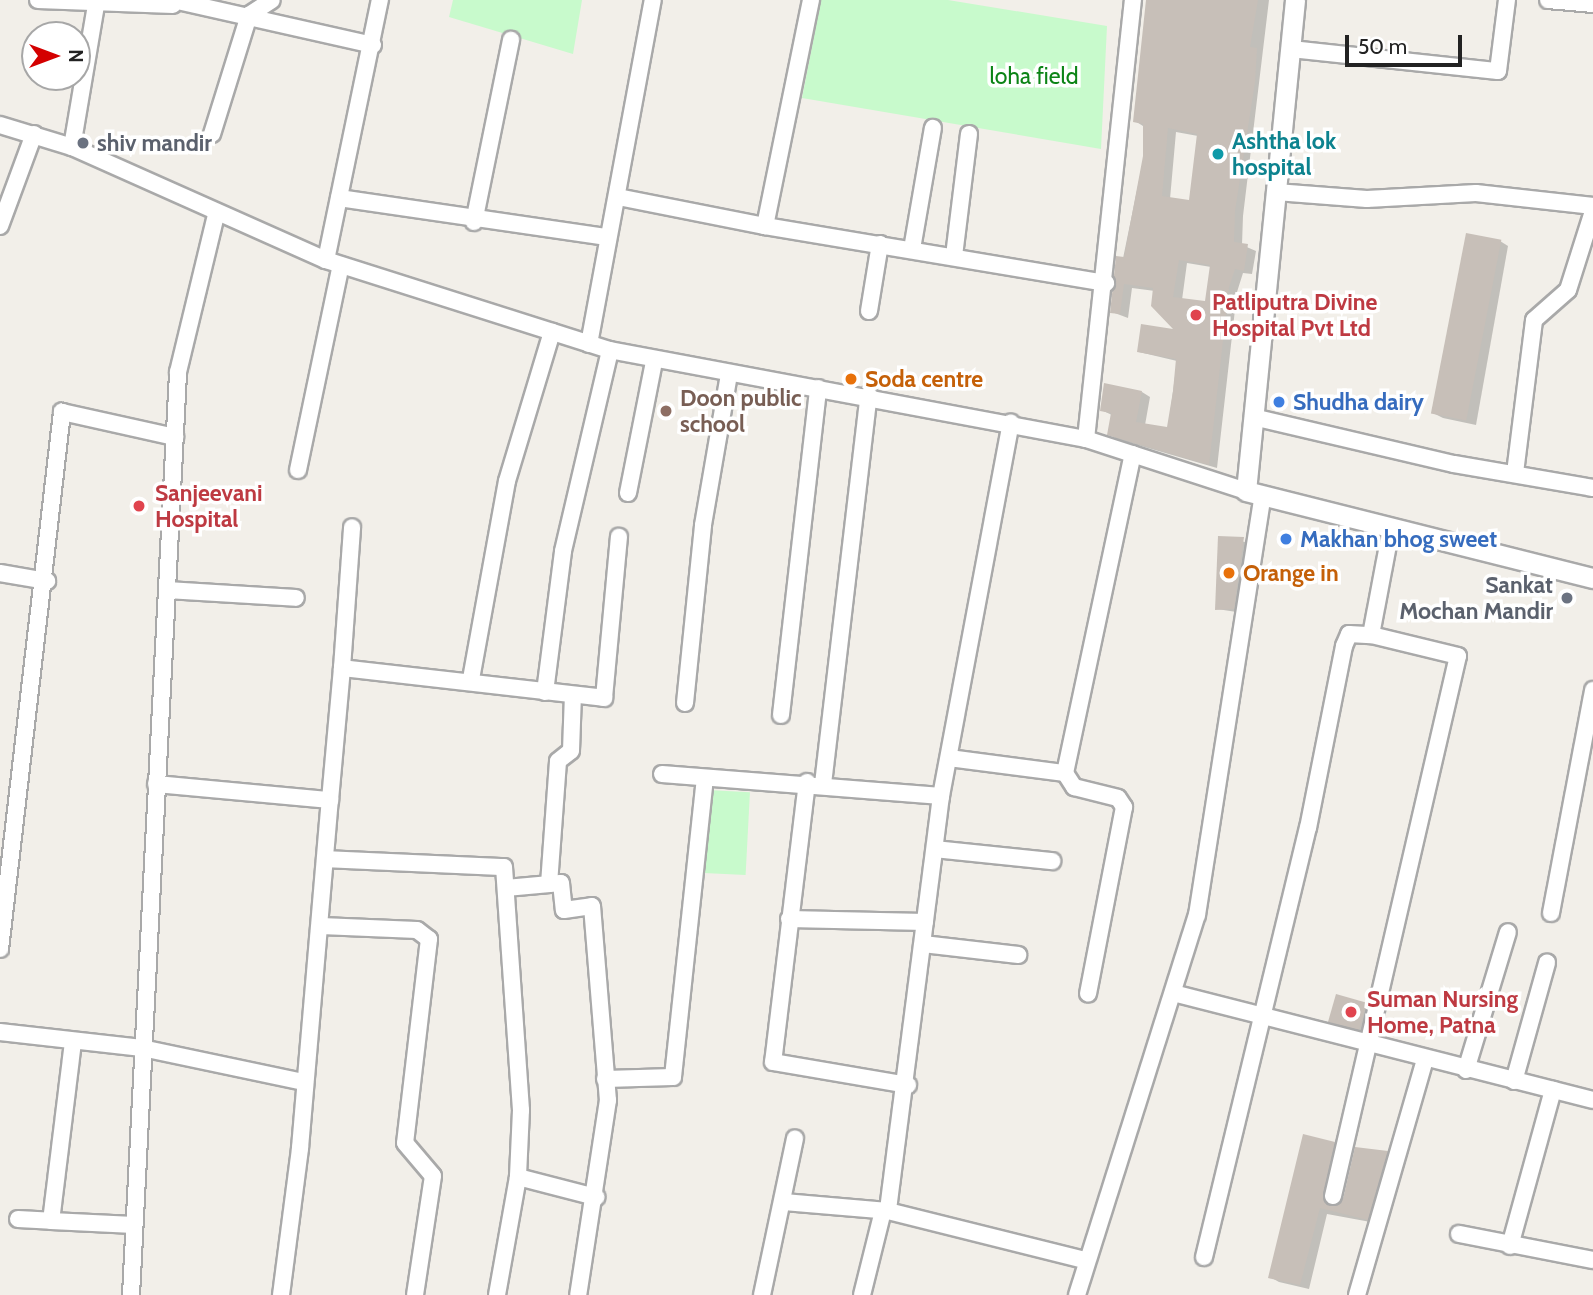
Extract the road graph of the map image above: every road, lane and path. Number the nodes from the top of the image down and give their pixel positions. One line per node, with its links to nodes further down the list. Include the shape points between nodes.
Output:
1 (38, 0): 12 (street)
2 (272, 0): 13 (street)
3 (380, 0): 15 (street)
4 (653, 0): 24 (street)
5 (811, 0): 30 (street)
6 (1132, 0): 36 (street)
7 (1295, 0): 16 (street)
8 (1507, 0): 16 (street, via 1498,71)
9 (1548, 0): 11 (street)
10 (173, 2): 12 (street); 13 (street)
11 (1593, 4)
12 (96, 5): 22 (street)
13 (249, 15): 15 (street); 20 (street)
14 (511, 40): 28 (street)
15 (373, 45): 25 (street)
16 (1291, 48): 23 (street)
17 (0, 125): 19 (street)
18 (933, 128): 33 (street)
19 (34, 134): 22 (street); 29 (street)
20 (212, 134)
21 (969, 134): 34 (street)
22 (72, 147): 27 (street)
23 (1276, 192): 26 (street, via 1367,199 1502,195); 45 (street)
24 (618, 197): 30 (street); 31 (street)
25 (339, 198): 28 (street); 35 (street)
26 (1593, 208): 51 (street, via 1568,290 1534,320)
27 (216, 215): 35 (street); 47 (street, via 178,372)
28 (474, 222): 31 (street)
29 (0, 226)
30 (765, 226): 32 (street)
31 (607, 237): 39 (street)
32 (880, 244): 33 (street); 37 (street)
33 (912, 249): 34 (street)
34 (954, 256): 36 (street)
35 (333, 262): 38 (street); 50 (street)
36 (1106, 283): 48 (street)
37 (869, 311)
38 (552, 332): 39 (street); 65 (street, via 507,481)
39 (589, 344): 40 (street)
40 (610, 350): 41 (street); 67 (street, via 563,551)
41 (654, 362): 42 (street); 53 (street)
42 (729, 374): 43 (street); 69 (street, via 703,525)
43 (818, 388): 44 (street); 70 (street)
44 (869, 395): 46 (street); 75 (street)
45 (1253, 417): 51 (street); 54 (street)
46 (1011, 422): 48 (street); 71 (street)
47 (175, 437): 60 (street, via 62,412); 61 (street)
48 (1086, 439): 49 (street)
49 (1133, 454): 54 (street); 72 (street)
50 (298, 470)
51 (1515, 472): 52 (street)
52 (1593, 488)
53 (628, 493)
54 (1255, 493): 56 (street); 94 (street, via 1197,915)
55 (352, 527): 64 (street)
56 (1391, 529): 59 (street); 63 (street)
57 (619, 537): 68 (street, via 604,698)
58 (0, 573): 60 (street)
59 (1593, 578)
60 (47, 581): 90 (street)
61 (167, 590): 62 (street); 76 (street)
62 (296, 598)
63 (1371, 635): 95 (street, via 1349,634 1344,646); 98 (street, via 1458,656)
64 (342, 668): 65 (street); 78 (street)
65 (471, 679): 67 (street)
66 (1593, 690): 84 (street)
67 (545, 692): 68 (street)
68 (573, 695): 82 (street, via 570,751 558,761)
69 (685, 703)
70 (781, 715)
71 (949, 758): 72 (street); 77 (street)
72 (1065, 773): 93 (street, via 1074,787 1118,798 1124,807)
73 (662, 774): 74 (street)
74 (705, 779): 75 (street); 102 (street, via 673,1077)
75 (815, 783): 77 (street); 85 (street)
76 (156, 784): 78 (street); 99 (street)
77 (941, 796): 79 (street)
78 (330, 800): 80 (street)
79 (935, 849): 81 (street); 86 (street)
80 (326, 859): 83 (street, via 504,867); 87 (street)
81 (1052, 861)
82 (549, 884): 83 (street); 102 (street, via 561,883 564,910 592,906)
83 (506, 888): 109 (street, via 520,1055)
84 (1551, 913)
85 (789, 919): 86 (street); 105 (street, via 773,1062)
86 (925, 922): 89 (street)
87 (321, 926): 104 (street); 124 (street, via 417,930 429,939 405,1143 433,1176)
88 (1508, 932): 101 (street)
89 (923, 944): 91 (street); 105 (street)
90 (0, 949)
91 (1018, 955)
92 (1547, 963): 103 (street)
93 (1088, 993)
94 (1172, 993): 95 (street); 121 (street)
95 (1264, 1017): 98 (street); 119 (street)
96 (0, 1032): 97 (street)
97 (73, 1042): 99 (street); 115 (street)
98 (1371, 1046): 100 (street); 110 (street)
99 (142, 1048): 104 (street); 116 (street)
100 (1425, 1060): 101 (street); 130 (street)
101 (1466, 1070): 103 (street)
102 (605, 1079): 111 (street)
103 (1514, 1081): 106 (street)
104 (303, 1082): 123 (street)
105 (908, 1084): 113 (street)
106 (1553, 1090): 107 (street); 118 (street)
107 (1593, 1100)
108 (795, 1138): 112 (street)
109 (518, 1177): 111 (street); 125 (street)
110 (1334, 1196)
111 (596, 1198): 126 (street)
112 (784, 1202): 113 (street); 127 (street)
113 (886, 1211): 121 (street); 128 (street)
114 (18, 1219): 115 (street)
115 (51, 1221): 116 (street)
116 (134, 1225): 122 (street)
117 (1459, 1234): 118 (street)
118 (1510, 1246): 120 (street)
119 (1204, 1257)
120 (1593, 1260)
121 (1084, 1261): 129 (street)
122 (131, 1295)
123 (281, 1295)
124 (415, 1295)
125 (497, 1295)
126 (578, 1295)
127 (762, 1295)
128 (862, 1295)
129 (1077, 1295)
130 (1357, 1295)

